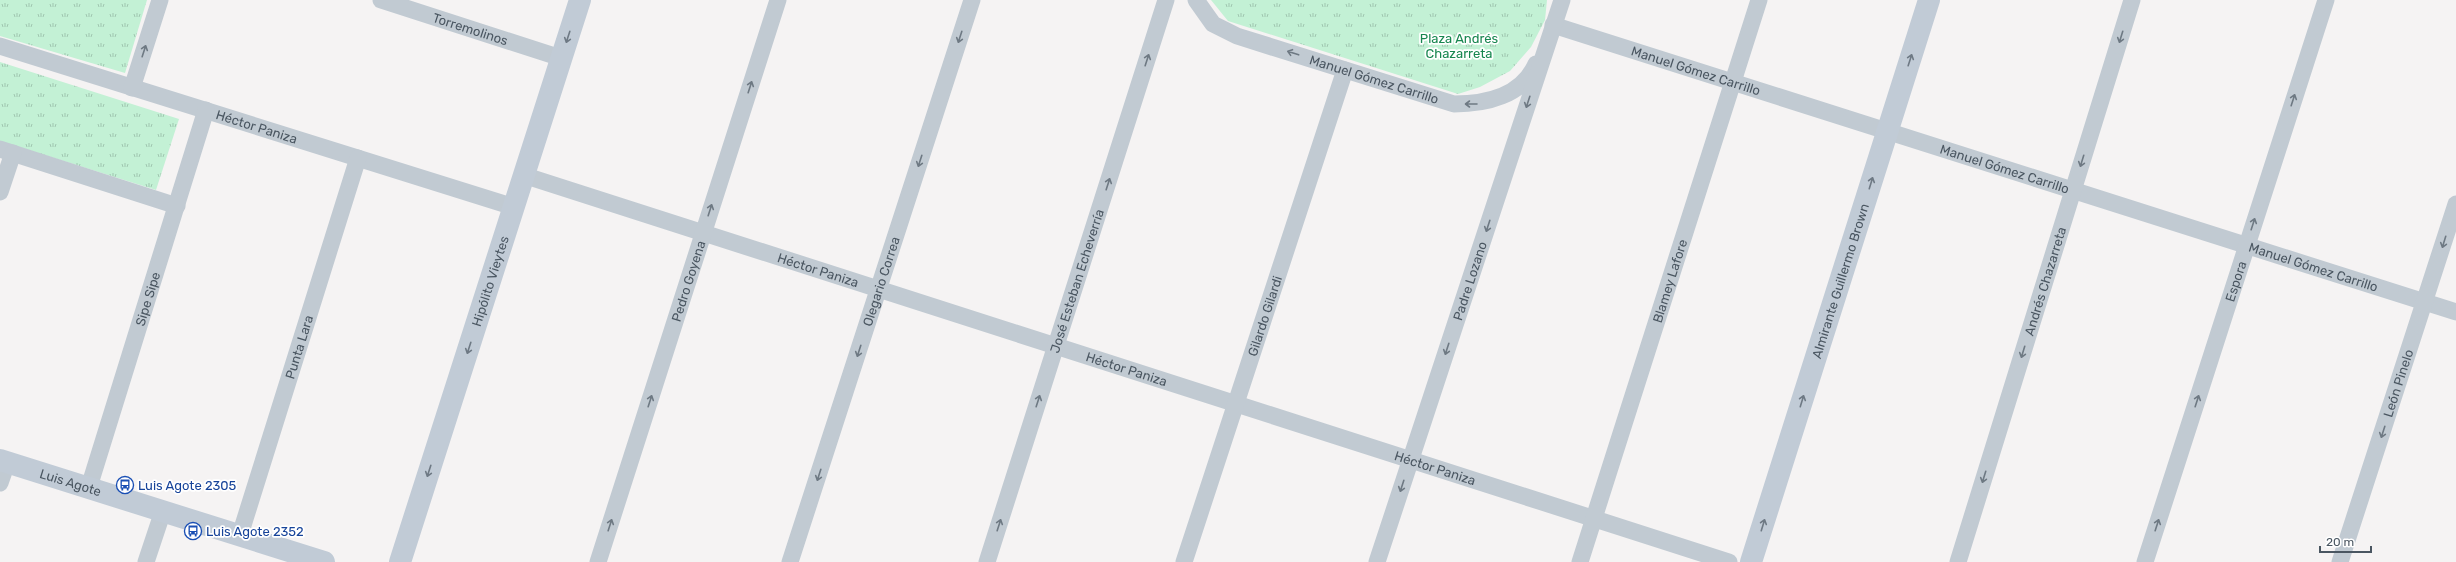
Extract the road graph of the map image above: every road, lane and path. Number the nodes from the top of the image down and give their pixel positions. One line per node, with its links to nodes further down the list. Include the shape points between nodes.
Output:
1 (160, 0): 19 (street, one-way to 1)
2 (381, 0): 16 (street, Torremolinos)
3 (580, 0): 16 (street, Hipólito Vieytes, one-way to 16)
4 (778, 0): 30 (street, Pedro Goyena, one-way to 4)
5 (972, 0): 32 (street, Olegario Correa, one-way to 32)
6 (1166, 0): 35 (street, José Esteban Echeverría, one-way to 6)
7 (1196, 0): 17 (street, Manuel Gómez Carrillo, one-way to 7, via 1237,36 1213,24)
8 (1558, 0): 14 (street, Manuel Gómez Carrillo)
9 (1562, 0): 14 (street, Padre Lozano)
10 (1759, 0): 18 (street, Blamey Lafore)
11 (1929, 0): 21 (street, Almirante Guillermo Brown, one-way to 11)
12 (2132, 0): 25 (street, Andrés Chazarreta, one-way to 25)
13 (2326, 0): 31 (street, Espora, one-way to 13)
14 (1553, 26): 17 (street, Manuel Gómez Carrillo, one-way to 17, via 1533,70 1516,89 1477,104 1454,104); 18 (street, Manuel Gómez Carrillo); 37 (street, Padre Lozano, one-way to 37)
15 (0, 46): 19 (street, Héctor Paniza)
16 (561, 58): 24 (street, Hipólito Vieytes)
17 (1345, 70): 36 (street, Gilardo Gilardi)
18 (1733, 82): 21 (street, Manuel Gómez Carrillo); 41 (street, Blamey Lafore)
19 (132, 88): 20 (street, Héctor Paniza)
20 (206, 110): 23 (street, Héctor Paniza); 28 (street, Sipe Sipe)
21 (1887, 131): 25 (street, Manuel Gómez Carrillo); 53 (street, Almirante Guillermo Brown, one-way to 21)
22 (6, 151): 26 (street); 28 (street)
23 (358, 158): 29 (street, Héctor Paniza); 42 (street, Punta Lara)
24 (523, 175): 29 (street, Hipólito Vieytes); 30 (street, Héctor Paniza)
25 (2073, 190): 31 (street, Manuel Gómez Carrillo); 54 (street, Andrés Chazarreta, one-way to 54)
26 (0, 192)
27 (2456, 204): 33 (street, León Pinelo, one-way to 33)
28 (177, 206): 39 (street, Sipe Sipe)
29 (514, 207): 45 (street, Hipólito Vieytes, one-way to 45)
30 (703, 233): 32 (street, Héctor Paniza); 46 (street, Pedro Goyena, one-way to 30)
31 (2246, 246): 33 (street, Manuel Gómez Carrillo); 55 (street, Espora, one-way to 31)
32 (879, 290): 35 (street, Héctor Paniza); 47 (street, Olegario Correa, one-way to 47)
33 (2425, 302): 34 (street, Manuel Gómez Carrillo); 56 (street, León Pinelo, one-way to 56)
34 (2456, 312)
35 (1056, 346): 36 (street, Héctor Paniza); 48 (street, José Esteban Echeverría, one-way to 35)
36 (1237, 404): 37 (street, Héctor Paniza); 49 (street, Gilardo Gilardi)
37 (1411, 459): 41 (street, Héctor Paniza); 50 (street, Padre Lozano, one-way to 50)
38 (2, 469): 39 (street, Luis Agote)
39 (90, 487): 40 (street, Luis Agote)
40 (163, 511): 42 (street, Luis Agote); 43 (street)
41 (1594, 518): 51 (street, Blamey Lafore); 52 (street, Héctor Paniza)
42 (240, 535): 44 (street, Luis Agote)
43 (146, 562)
44 (324, 562)
45 (400, 562)
46 (598, 562)
47 (790, 562)
48 (987, 562)
49 (1184, 562)
50 (1377, 562)
51 (1580, 562)
52 (1729, 562)
53 (1751, 562)
54 (1958, 562)
55 (2145, 562)
56 (2340, 562)

